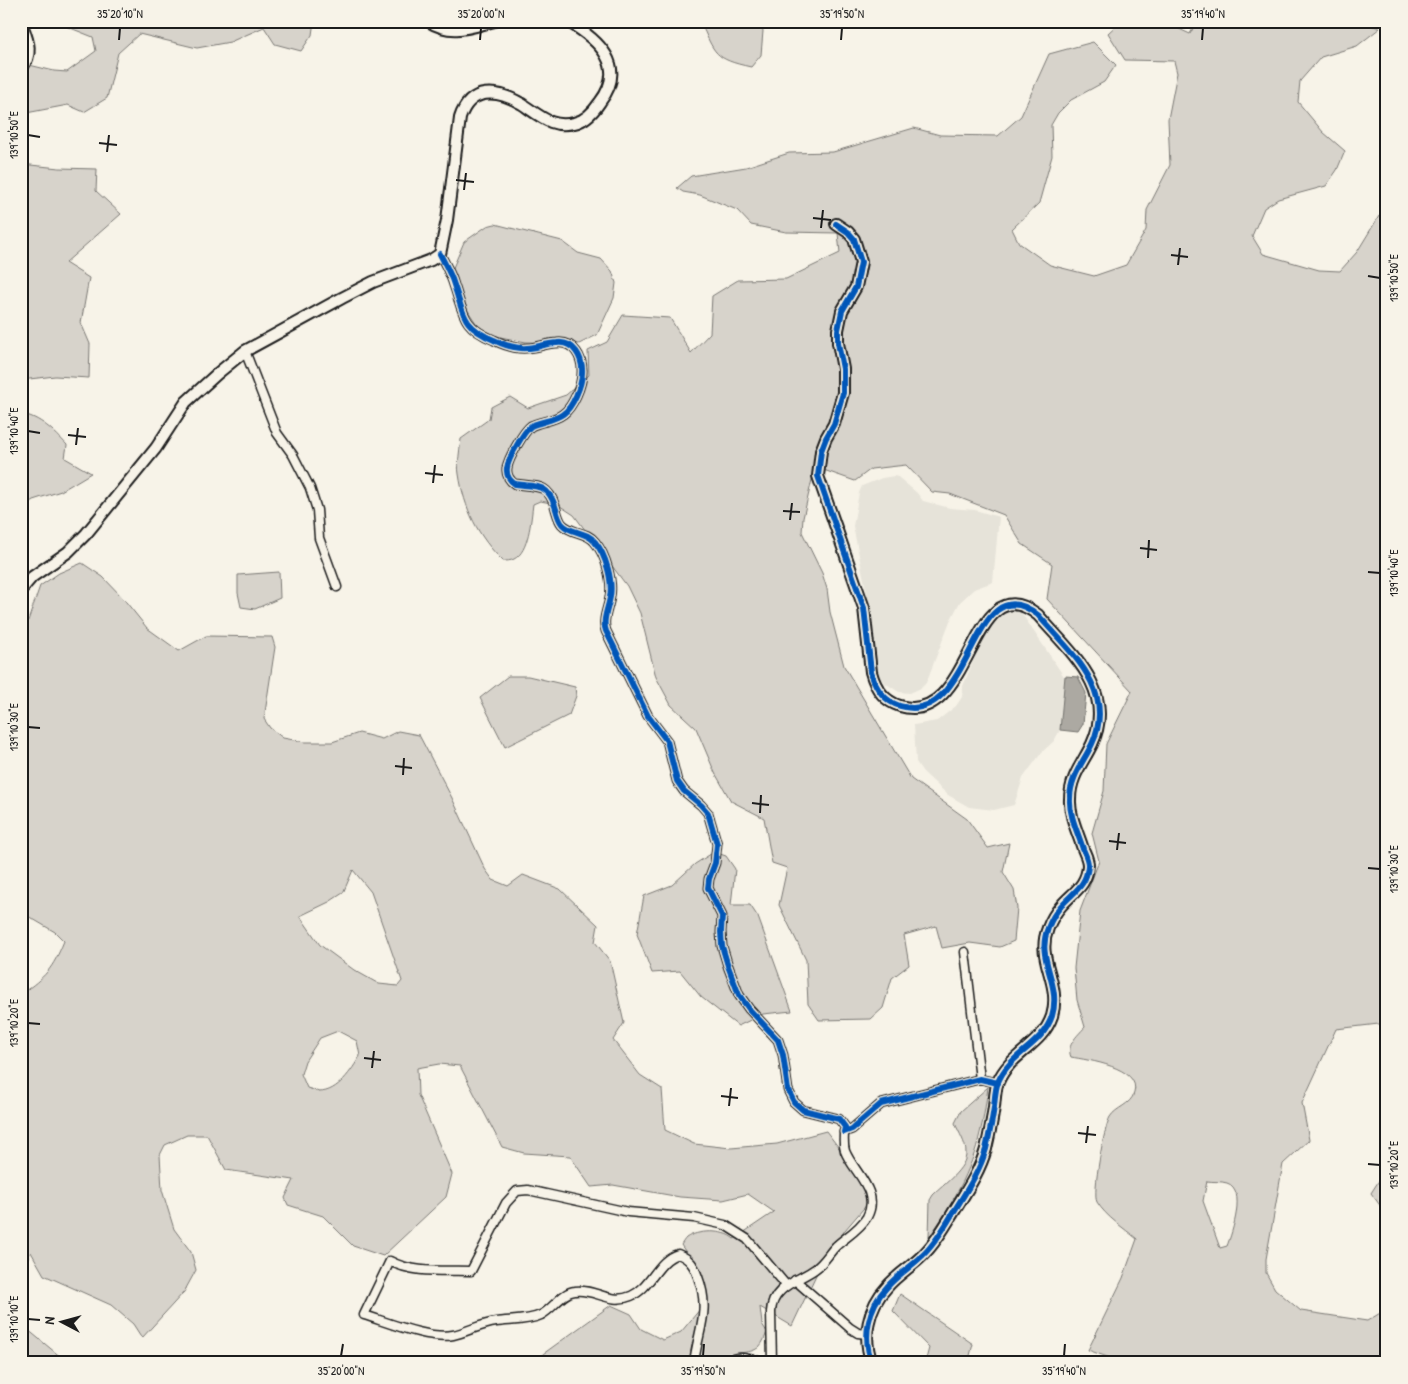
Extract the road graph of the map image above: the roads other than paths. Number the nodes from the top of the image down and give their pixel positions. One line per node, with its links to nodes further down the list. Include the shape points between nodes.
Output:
1 (428, 21): 2 (street, via 453,30)
2 (496, 21)
3 (568, 21): 7 (street, via 605,51 612,75 609,88 585,119 567,125 551,122 498,95 484,94 466,103 460,118)
4 (21, 22): 5 (street, via 30,48)
5 (21, 68)
6 (836, 224): 13 (street, via 854,239 861,262 856,287 842,311 838,330 843,393 834,424 820,451 818,476 864,608 874,681 885,697 899,706 931,704 949,689 992,614 1002,607 1014,605 1027,607 1038,615 1087,674 1098,702 1097,731 1072,779 1069,801 1088,862 1087,874 1078,891 1052,918 1044,944 1055,992 1051,1017 1040,1038 1014,1058)
7 (440, 254): 8 (street, via 416,267 373,282); 14 (street, via 454,283 461,312 480,334 520,348 565,344 581,359 582,380 570,406 563,414 527,430 508,462 508,476 515,484 537,486 546,491 563,525 590,537 602,553 611,588 606,631 648,716 667,742 677,782 705,809 714,833 716,857 708,888 722,916 722,946 736,988 749,1009 778,1040 788,1090 794,1102 803,1110 838,1119 845,1127)
8 (245, 351): 9 (street, via 277,433 310,488 319,538); 10 (street, via 186,402 156,448 77,544 32,577)
9 (338, 587)
10 (21, 590)
11 (965, 952): 12 (street)
12 (980, 1079): 13 (street); 14 (street, via 881,1104 852,1130)
13 (998, 1083): 17 (street, via 987,1144 978,1170 936,1240 877,1298)
14 (844, 1132): 15 (street, via 845,1151 868,1189 870,1209 866,1218 817,1268)
15 (795, 1280): 16 (street); 17 (street, via 850,1328)
16 (786, 1285): 19 (street, via 747,1239 725,1225 694,1218 628,1212 528,1190 517,1191 506,1203 471,1271 414,1269 400,1267 390,1261 364,1315 430,1335 451,1336 494,1322 542,1315 575,1291 608,1298 629,1297 638,1293 667,1260 678,1254 694,1266 703,1288 705,1307); 22 (street, via 771,1304)
17 (867, 1334): 18 (street)
18 (872, 1361): 23 (street)
19 (694, 1363)
20 (727, 1363): 21 (street, via 737,1358)
21 (765, 1363)
22 (772, 1363)
23 (858, 1363)

